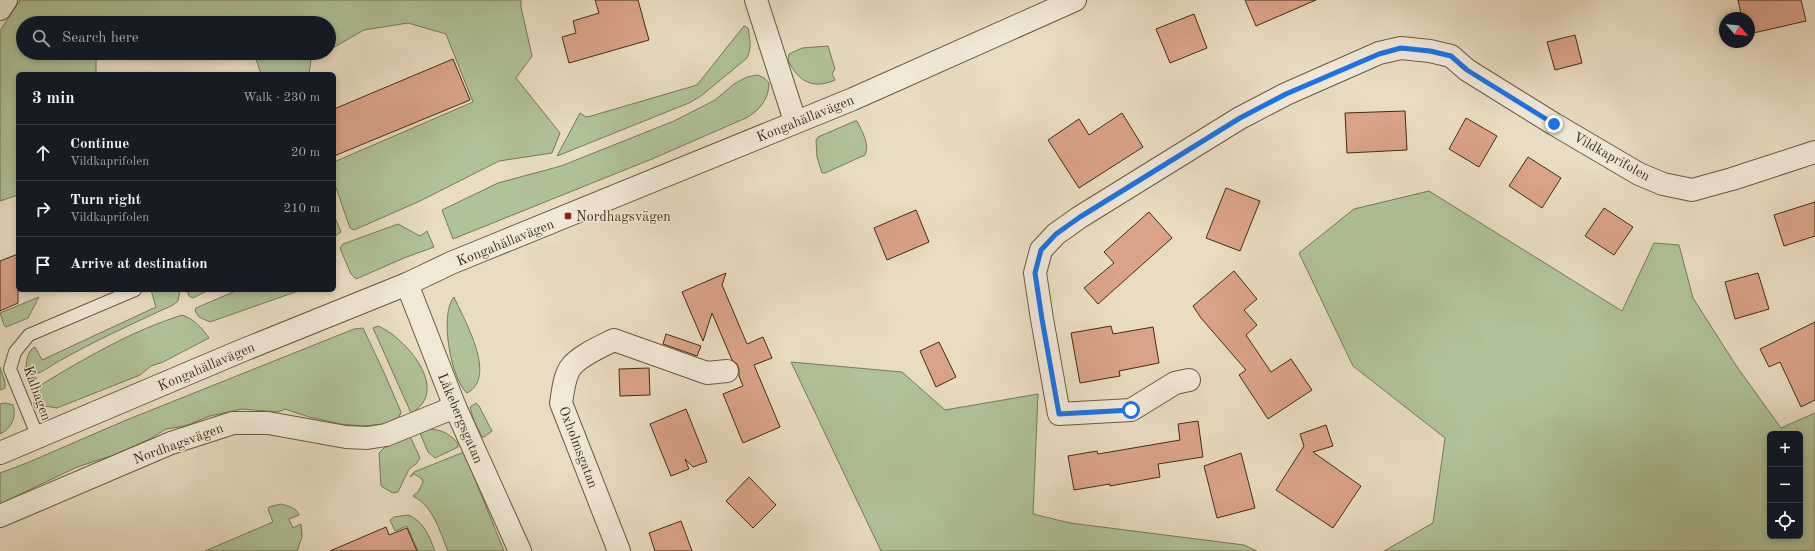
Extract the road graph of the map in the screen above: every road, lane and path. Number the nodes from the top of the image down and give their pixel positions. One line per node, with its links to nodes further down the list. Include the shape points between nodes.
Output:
1 (6, 0): 4 (street)
2 (756, 0): 5 (street)
3 (1075, 0): 5 (street, Kongahällavägen, via 853,99)
4 (0, 9)
5 (795, 122): 7 (street, Kongahällavägen, via 451,263)
6 (1815, 152): 10 (street, Vildkaprifolen, via 1692,190 1663,184 1639,174 1554,124 1467,70 1451,56 1401,48 1379,54 1286,94 1240,118 1080,217 1056,234 1041,250 1035,273 1059,414 1131,410 1174,383)
7 (407, 284): 11 (street, Låkebergsgatan); 12 (street, Kongahällavägen, via 242,350)
8 (130, 292): 12 (lane, Kålhagen, via 29,335 15,352 10,370)
9 (728, 371): 16 (street, Oxholmsgatan, via 707,373 614,340 596,348 571,367 564,384 561,403)
10 (1189, 380)
11 (455, 407): 14 (street, Nordhagsvägen, via 386,435 367,438 346,437 268,423 233,423 171,443); 15 (street, Låkebergsgatan)
12 (38, 437): 13 (street, Kongahällavägen)
13 (0, 453)
14 (0, 516)
15 (520, 551)
16 (619, 551)

